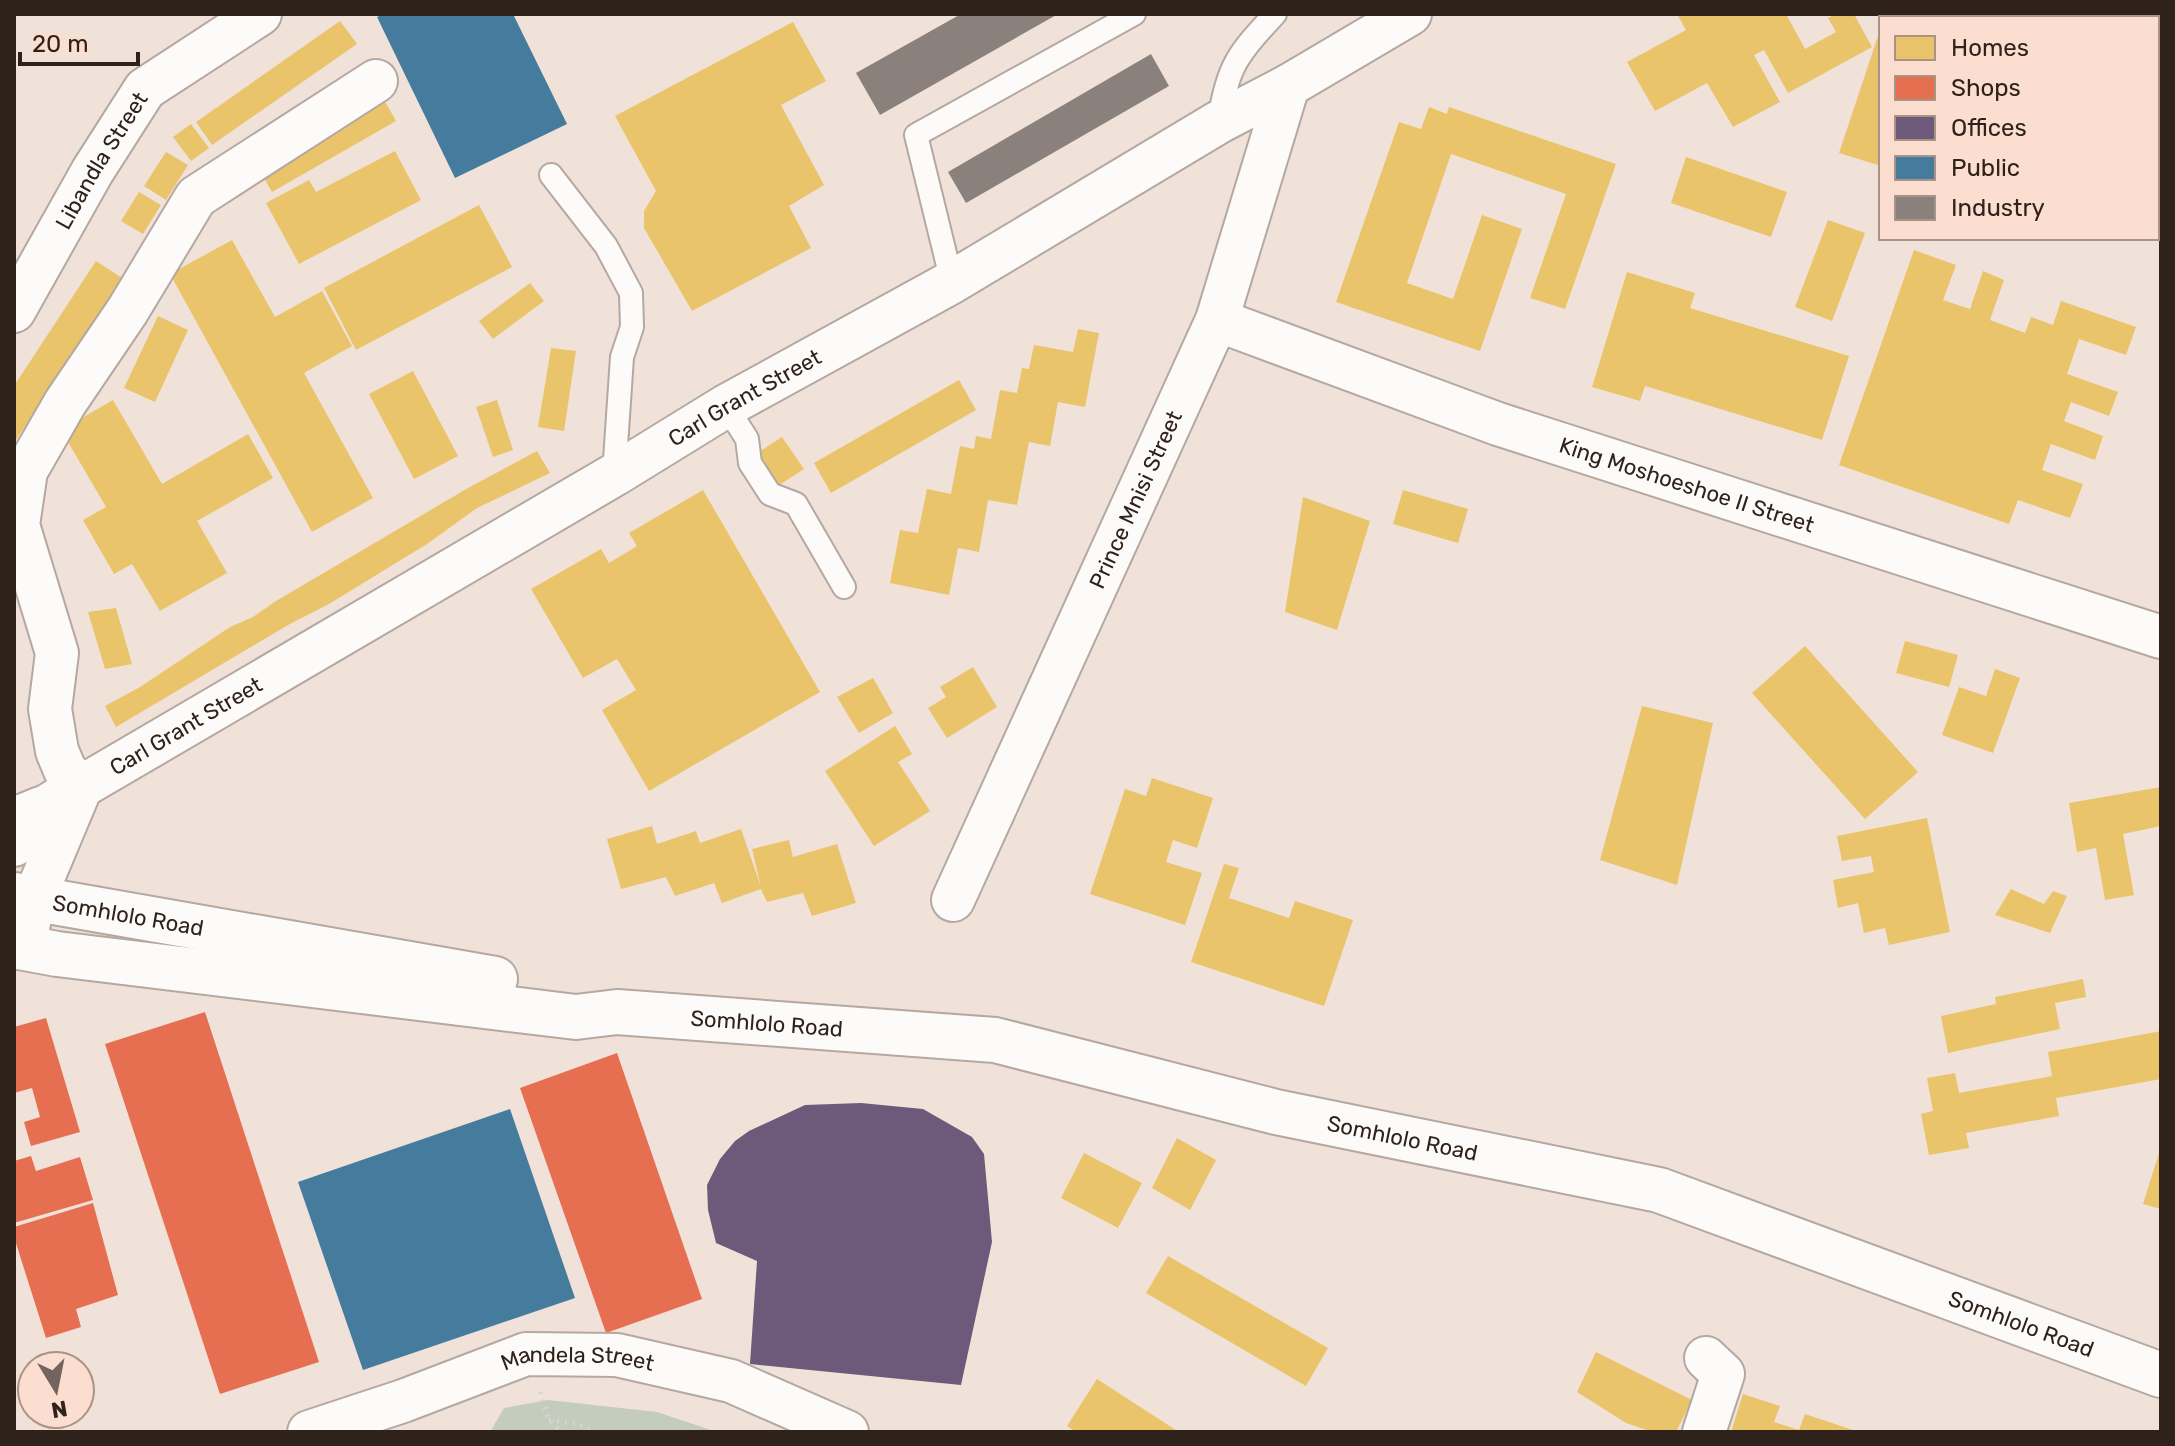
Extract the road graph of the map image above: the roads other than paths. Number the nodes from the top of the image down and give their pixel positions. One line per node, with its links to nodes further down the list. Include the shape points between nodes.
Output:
1 (260, 14): 10 (street, Libandla Street, via 145,89)
2 (1134, 14): 9 (lane, via 916,135)
3 (1275, 14): 7 (lane, via 1240,51 1224,87)
4 (1410, 14): 6 (street, Carl Grant Street)
5 (376, 81): 16 (street, via 196,197 26,471 18,525 57,653 50,709 57,751)
6 (1288, 86): 7 (street, Carl Grant Street); 11 (street, Prince Mnisi Street)
7 (1219, 122): 9 (street, Carl Grant Street)
8 (551, 175): 13 (lane, via 606,246 631,293 632,327 622,357)
9 (952, 282): 12 (street, Carl Grant Street)
10 (14, 311)
11 (1217, 320): 15 (street, King Moshoeshoe II Street, via 1498,424); 20 (street, Prince Mnisi Street)
12 (726, 406): 13 (street, Carl Grant Street); 14 (lane, via 747,439 750,463 770,494 796,504)
13 (614, 475): 16 (street, Carl Grant Street)
14 (844, 587)
15 (2161, 637)
16 (81, 787): 17 (street, Carl Grant Street); 19 (street)
17 (28, 814): 18 (street)
18 (14, 845)
19 (24, 897): 21 (street); 22 (main road, Somhlolo Road, via 539,987)
20 (953, 900)
21 (19, 947): 22 (main road, Somhlolo Road, via 565,1016)
22 (617, 1012): 24 (main road, Somhlolo Road, via 995,1040 1276,1112 1659,1190)
23 (1706, 1358): 27 (street, via 1723,1374)
24 (2161, 1375)
25 (309, 1432): 26 (street, Mandela Street, via 526,1354 617,1355 731,1381)
26 (847, 1432)
27 (1704, 1432)

